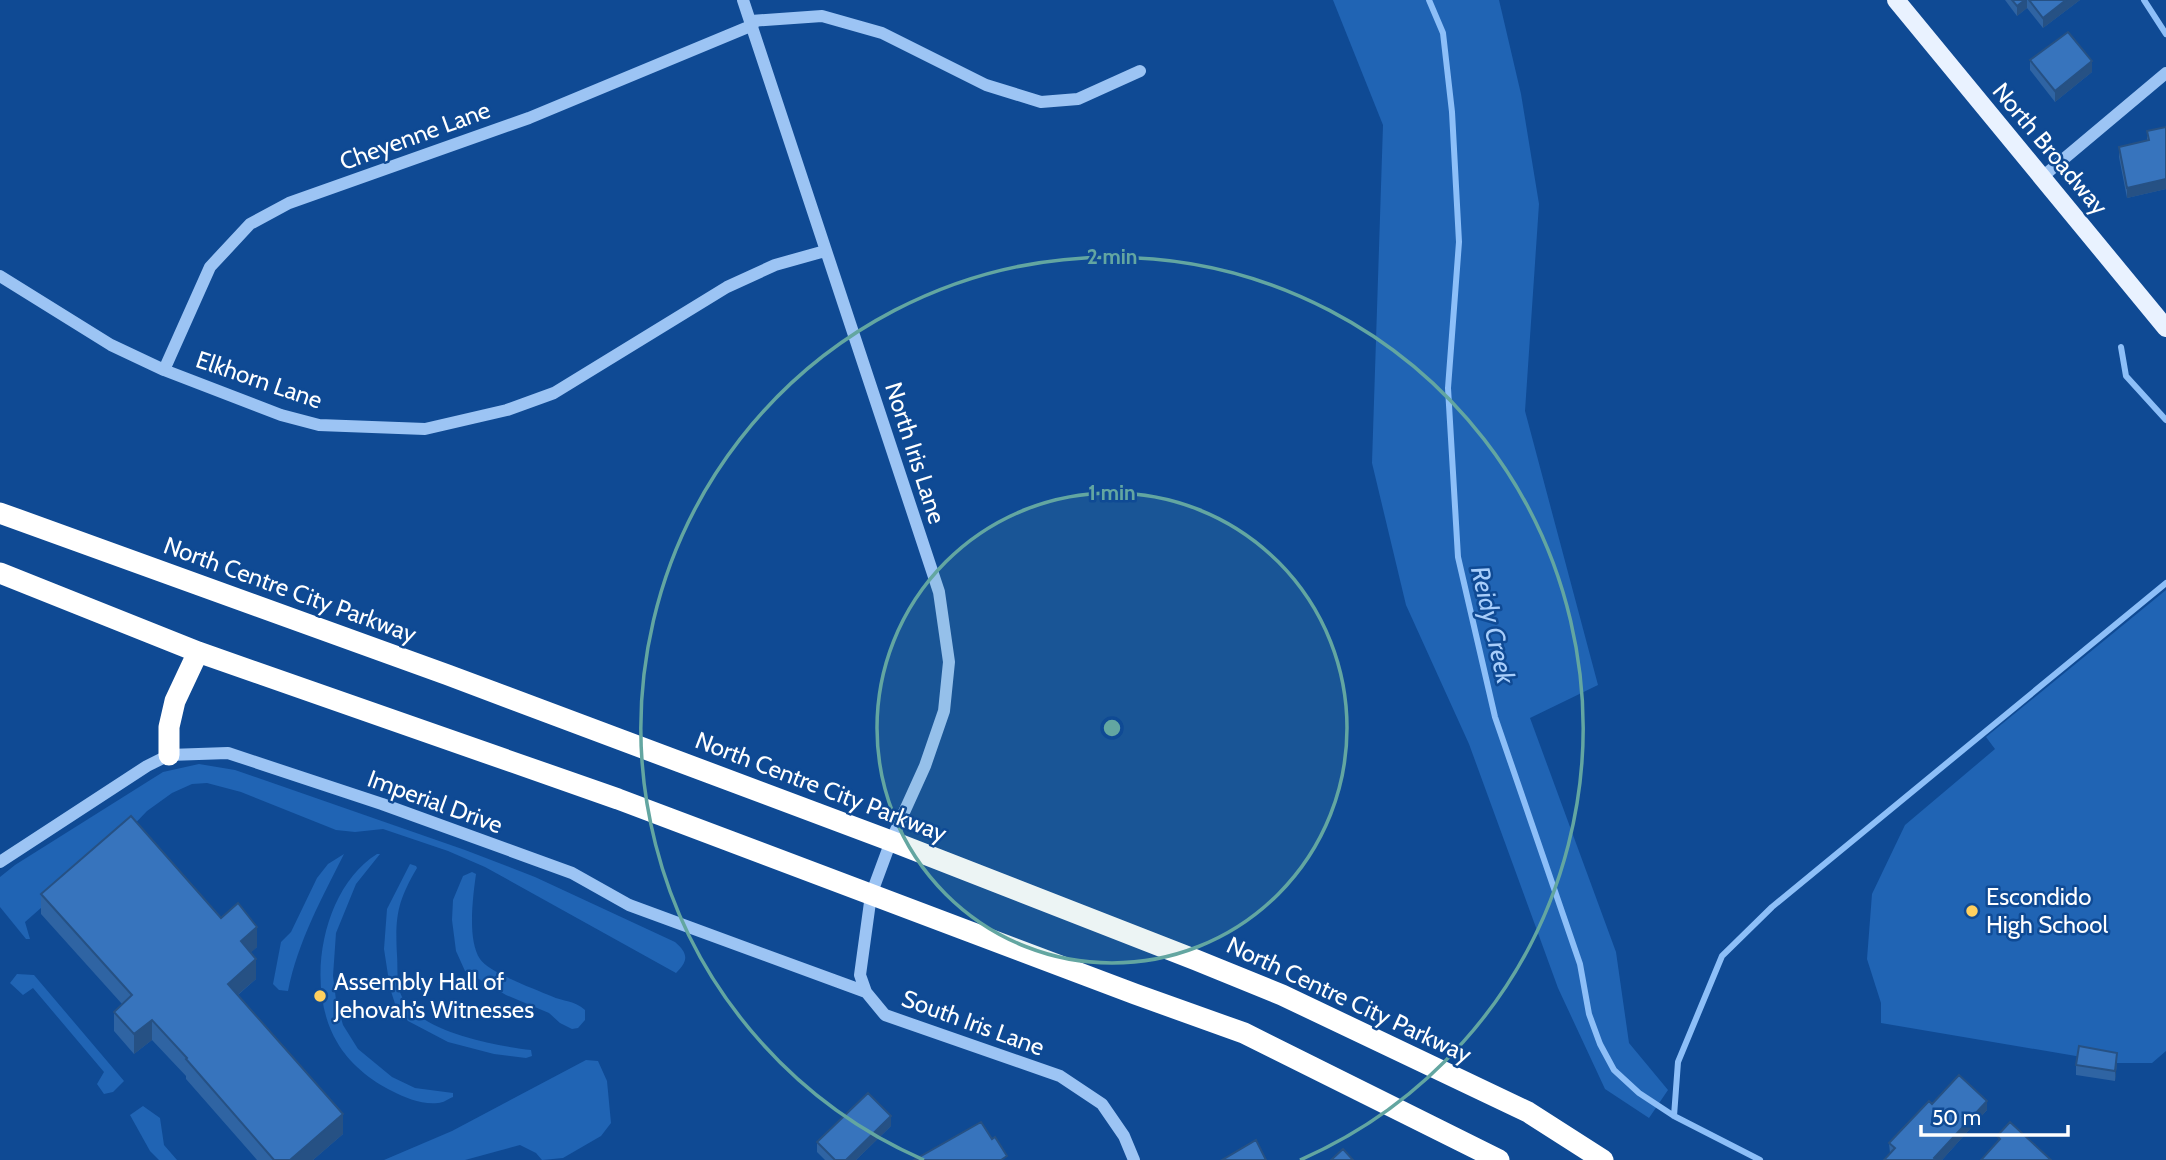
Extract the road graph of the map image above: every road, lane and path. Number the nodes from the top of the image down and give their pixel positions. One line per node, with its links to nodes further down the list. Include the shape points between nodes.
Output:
1 (743, 0): 3 (street, North Iris Lane)
2 (1896, 0): 6 (main road, North Broadway)
3 (752, 23): 4 (street, Cheyenne Lane, via 822,16 881,33 986,85 1041,102 1078,99); 7 (street, North Iris Lane); 10 (street, Cheyenne Lane, via 529,118 289,203 250,224 211,267)
4 (1140, 71)
5 (2166, 73): 6 (street)
6 (2041, 178): 9 (main road, North Broadway)
7 (825, 251): 10 (street, Elkhorn Lane, via 775,265 727,288 554,393 508,410 425,429 319,425); 15 (street, North Iris Lane, via 939,593 949,662 940,724)
8 (0, 276): 10 (street, Elkhorn Lane, via 111,345)
9 (2166, 328)
10 (164, 370)
11 (0, 513): 15 (highway, North Centre City Parkway)
12 (0, 573): 13 (highway)
13 (198, 652): 14 (highway, via 175,701); 17 (highway, via 605,795)
14 (169, 755): 16 (street, Imperial Drive); 18 (street, Imperial Drive, via 228,753 382,804 572,873 629,905)
15 (891, 841): 17 (street, North Iris Lane); 21 (highway, North Centre City Parkway, via 1282,995 1528,1112)
16 (0, 862)
17 (871, 895): 18 (street, South Iris Lane, via 860,975); 20 (highway, via 1244,1033)
18 (866, 992): 19 (street, South Iris Lane, via 885,1015 1060,1076 1102,1104)
19 (1134, 1160)
20 (1499, 1160)
21 (1603, 1160)

